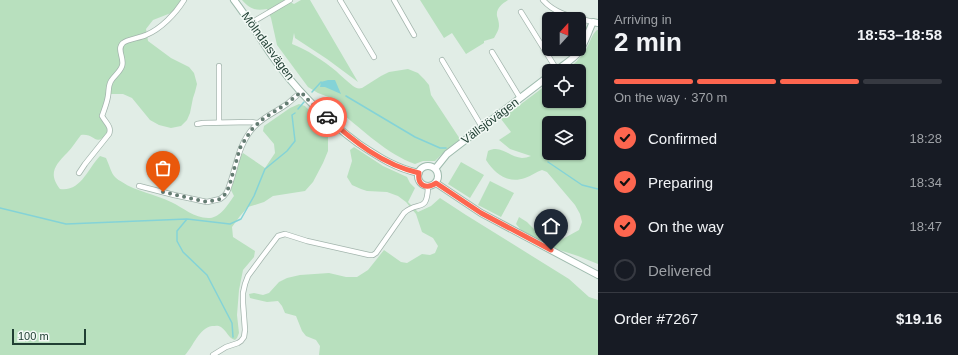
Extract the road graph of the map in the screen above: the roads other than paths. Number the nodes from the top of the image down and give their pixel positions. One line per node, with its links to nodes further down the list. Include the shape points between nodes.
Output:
1 (184, 0): 25 (street, via 171,17 148,34 121,45 122,66 110,84 102,116 110,132)
2 (234, 0): 9 (street, Mölndalsvägen)
3 (290, 0): 9 (street)
4 (340, 0): 12 (street)
5 (394, 0): 10 (street)
6 (543, 0): 8 (street, via 562,14)
7 (521, 12): 14 (street)
8 (596, 22): 15 (street, via 577,54)
9 (251, 23): 18 (street, Mölndalsvägen)
10 (414, 35)
11 (492, 52): 19 (street)
12 (374, 57)
13 (442, 60): 23 (street)
14 (553, 64)
15 (565, 64)
16 (219, 66): 20 (street)
17 (542, 81): 19 (street, Vällsjövägen)
18 (301, 92): 21 (street); 26 (street, Mölndalsvägen, via 346,134 376,155 394,166)
19 (520, 98): 23 (street, Vällsjövägen)
20 (219, 123): 21 (street); 22 (street)
21 (257, 123): 28 (street, via 240,148 229,187 220,199 207,202)
22 (197, 124)
23 (482, 127): 24 (street, Vällsjövägen, via 447,154)
24 (435, 169): 26 (street, via 426,166); 27 (street, via 438,175)
25 (79, 173)
26 (419, 173): 29 (street, via 420,182)
27 (436, 183): 29 (street); 30 (street, via 481,213)
28 (139, 186)
29 (428, 186): 31 (street, via 424,204 408,209 373,255 318,244 285,234 278,236 248,276 245,284 243,303 246,330 242,341)
30 (598, 275)
31 (213, 355)

